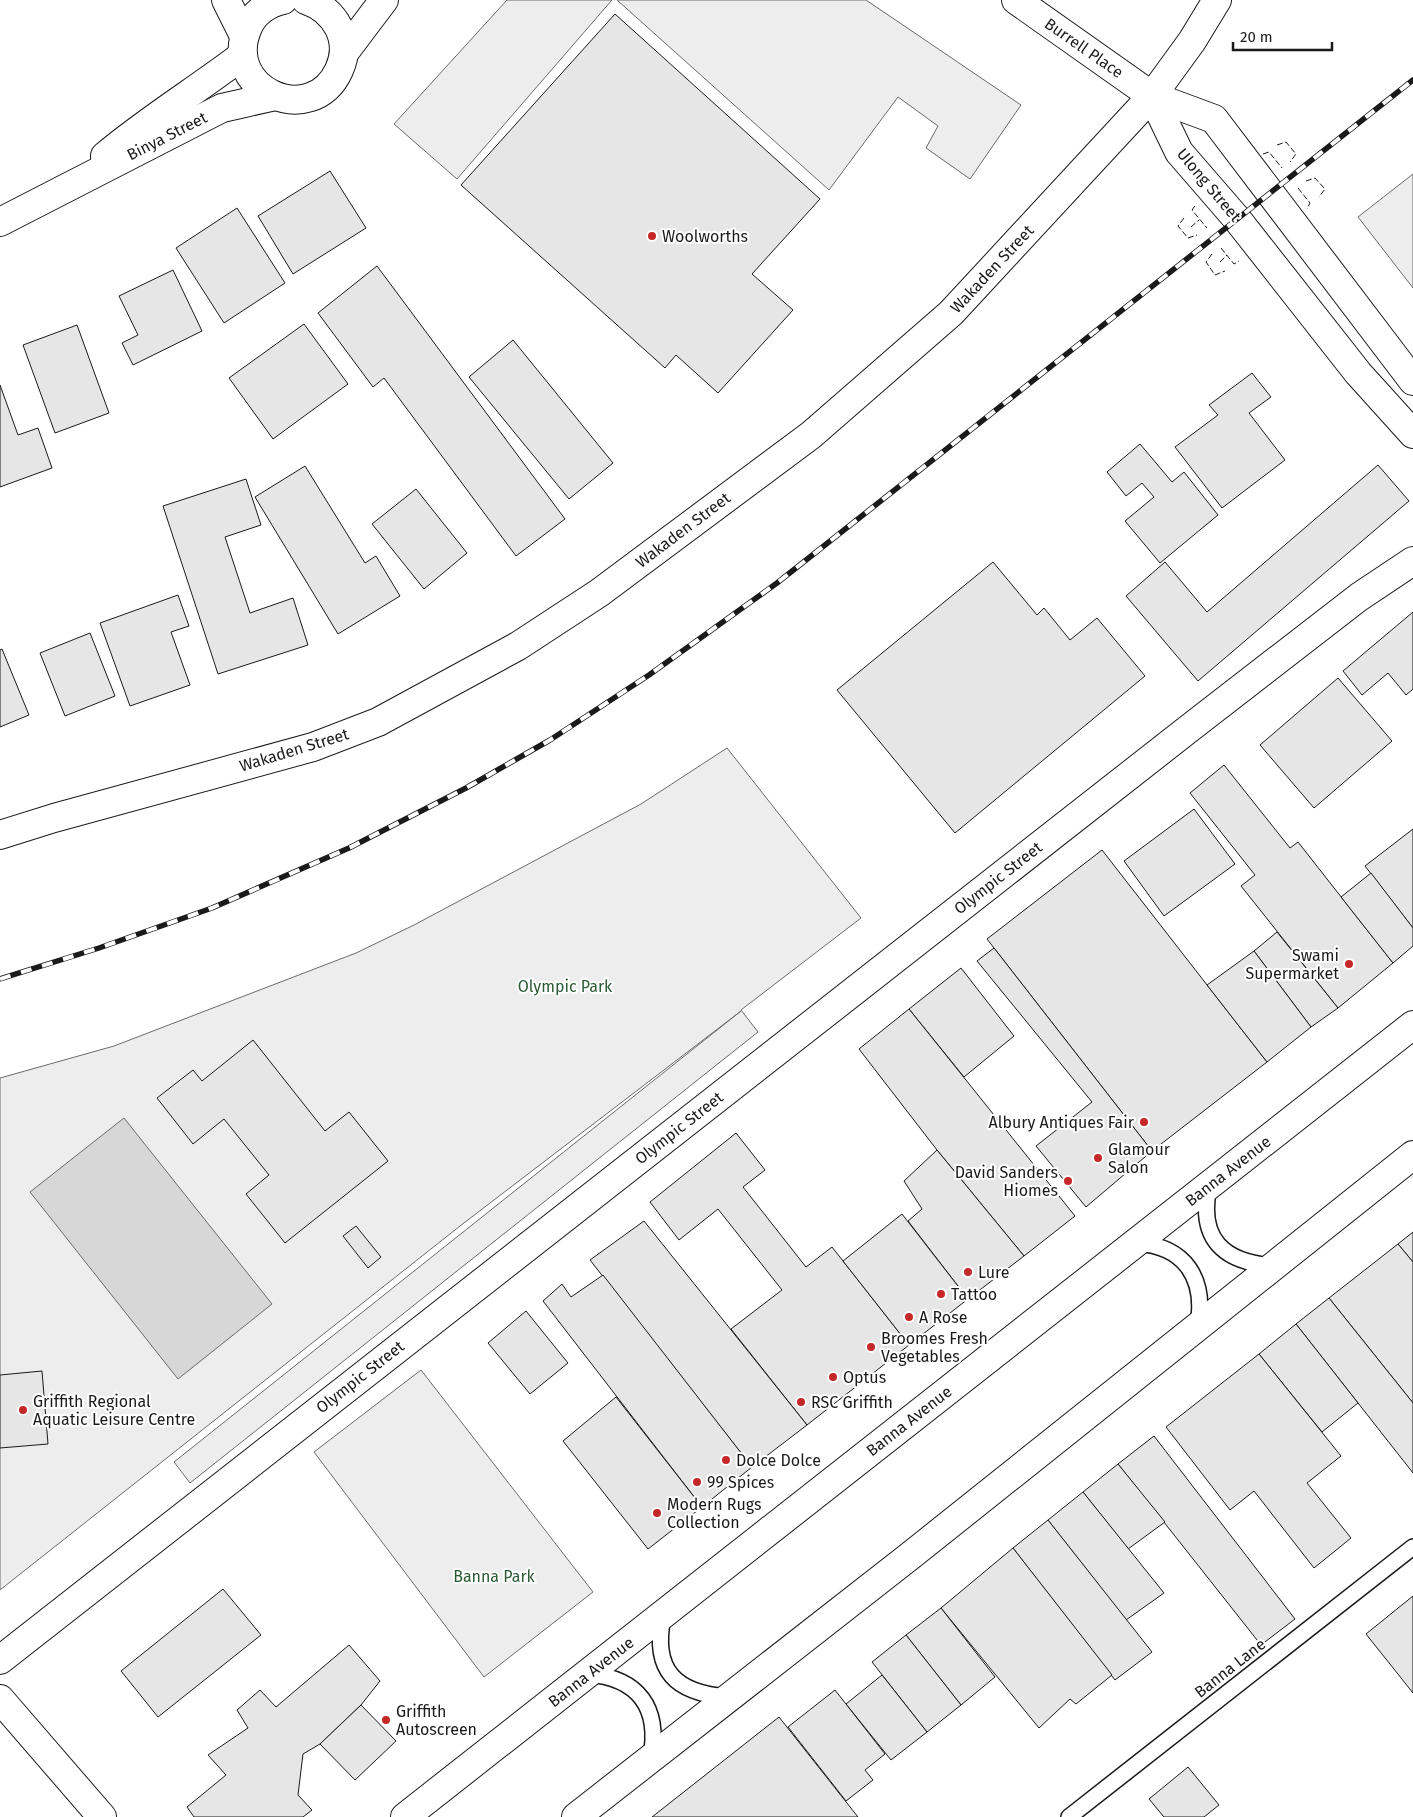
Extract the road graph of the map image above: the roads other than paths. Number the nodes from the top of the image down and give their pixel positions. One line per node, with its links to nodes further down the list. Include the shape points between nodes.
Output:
1 (226, 0): 7 (street)
2 (283, 0): 7 (street, via 262,9 251,21)
3 (384, 0): 8 (street)
4 (1016, 0): 10 (street, Burrell Place)
5 (1216, 0): 10 (street, Wakaden Street, via 1192,41)
6 (315, 1): 8 (street, via 338,24)
7 (244, 46): 9 (street, via 246,68 253,80); 11 (street, Binya Street, via 203,86 142,125)
8 (344, 52): 9 (street, via 332,83 320,92 290,100)
9 (275, 96): 11 (street, Binya Street, via 222,108)
10 (1152, 96): 13 (street, via 1214,118); 14 (street, Ulong Street, via 1178,152 1237,219 1358,373); 18 (street, Wakaden Street, via 950,313 810,435 599,592 518,646 378,722 313,748)
11 (63, 190): 12 (street, Binya Street)
12 (0, 222)
13 (1413, 381)
14 (1413, 434)
15 (1413, 541): 17 (street, Olympic Street)
16 (1413, 561): 17 (street, Olympic Street)
17 (1360, 596): 27 (street, Olympic Street)
18 (0, 834)
19 (1413, 1025): 21 (street, Banna Avenue)
20 (1413, 1155): 23 (street)
21 (1209, 1186): 22 (street, Banna Avenue); 23 (lane, via 1206,1216 1216,1243 1227,1254 1242,1261)
22 (1135, 1243): 24 (lane, via 1162,1248 1188,1266 1200,1294); 26 (street, Banna Avenue)
23 (1274, 1266): 24 (street)
24 (1198, 1326): 29 (street)
25 (1413, 1547): 35 (lane, Banna Lane)
26 (663, 1617): 28 (street, Banna Avenue); 29 (lane, via 660,1648 670,1673 696,1692)
27 (0, 1660)
28 (588, 1674): 31 (lane, via 615,1679 642,1697 650,1711 653,1726); 33 (street, Banna Avenue)
29 (728, 1697): 31 (street)
30 (0, 1699): 32 (street)
31 (651, 1757): 34 (street)
32 (102, 1817)
33 (405, 1817)
34 (576, 1817)
35 (1069, 1817)

